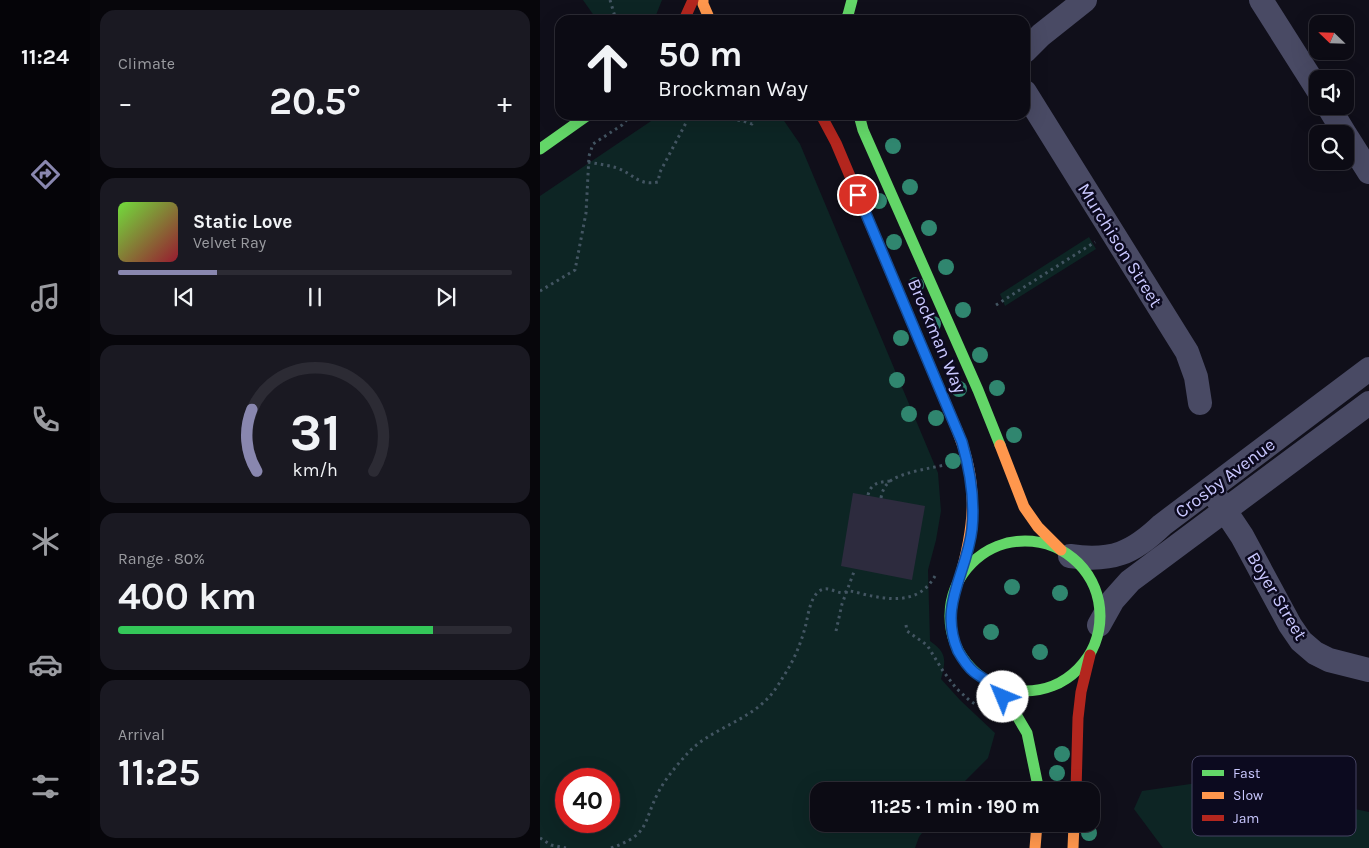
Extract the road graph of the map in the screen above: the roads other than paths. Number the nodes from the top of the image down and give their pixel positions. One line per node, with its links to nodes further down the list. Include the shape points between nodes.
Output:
1 (693, 0): 6 (street)
2 (703, 0): 7 (street)
3 (852, 0): 8 (street)
4 (1085, 0): 9 (street)
5 (1261, 0): 10 (street)
6 (686, 15)
7 (708, 15)
8 (848, 15)
9 (1030, 46)
10 (1309, 76)
11 (1030, 100): 19 (street, Murchison Street, via 1187,352 1196,377)
12 (581, 120): 16 (street)
13 (824, 120): 24 (street, Brockman Way, via 836,142 967,457 971,476 972,530)
14 (860, 120): 23 (street, Brockman Way, via 978,390 1024,507 1038,527)
15 (1354, 148): 17 (street)
16 (540, 149)
17 (1369, 172)
18 (1369, 369): 21 (street, Crosby Avenue)
19 (1200, 403)
20 (1369, 403): 22 (street, Crosby Avenue)
21 (1211, 489): 22 (street, Boyer Street); 23 (street, Crosby Avenue, via 1134,548 1104,558 1081,558)
22 (1225, 510): 25 (street, Crosby Avenue, via 1130,581 1113,600); 27 (street, Boyer Street, via 1301,642 1322,657)
23 (1066, 553): 24 (street, via 1036,542 1008,543 976,559); 25 (street, via 1083,568 1092,583 1100,607)
24 (959, 580): 28 (street, via 952,600 952,632 963,659)
25 (1100, 625): 26 (street)
26 (1090, 654): 28 (street, via 1073,674 1049,688 1023,692); 30 (street, via 1078,718)
27 (1369, 670)
28 (989, 682): 29 (street, via 1014,711 1027,733)
29 (1036, 782)
30 (1076, 782)
31 (1036, 832): 33 (street)
32 (1074, 832): 34 (street)
33 (1035, 848)
34 (1073, 848)

